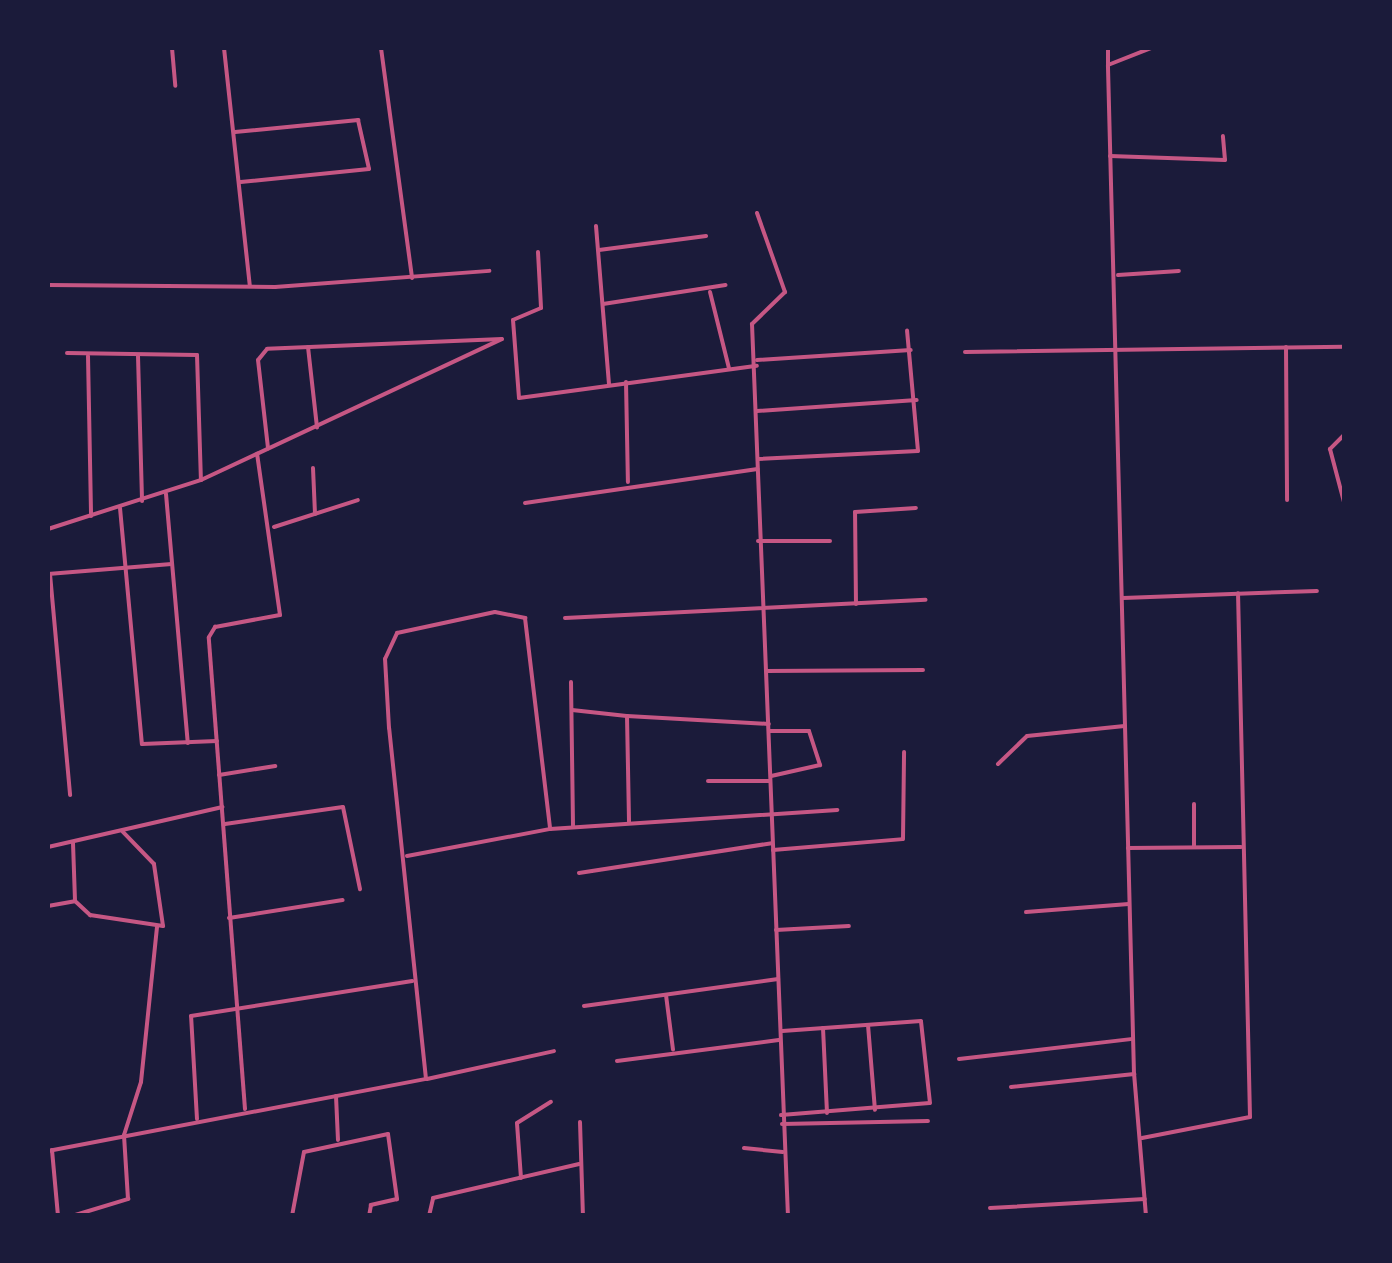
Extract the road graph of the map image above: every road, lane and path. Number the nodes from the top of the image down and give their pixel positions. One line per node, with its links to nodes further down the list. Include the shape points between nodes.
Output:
1 (172, 48): 7 (street)
2 (224, 48): 8 (street)
3 (381, 48): 20 (street)
4 (1108, 48): 6 (street)
5 (1151, 48): 6 (street)
6 (1108, 65): 10 (street)
7 (174, 86)
8 (235, 132): 11 (street); 11 (street, via 358,120 369,169)
9 (1223, 136): 10 (street, via 1225,160)
10 (1110, 156): 19 (street)
11 (240, 182): 22 (street)
12 (756, 213): 36 (street, via 785,292 755,315)
13 (596, 226): 15 (street)
14 (706, 236): 15 (street)
15 (599, 250): 25 (street)
16 (538, 252): 39 (street, via 542,308 513,320 517,396)
17 (489, 271): 20 (street)
18 (1178, 271): 19 (street)
19 (1118, 274): 32 (street)
20 (412, 278): 22 (street)
21 (48, 286): 22 (street)
22 (250, 286)
23 (726, 286): 25 (street)
24 (710, 292): 37 (street)
25 (603, 304): 39 (street)
26 (907, 331): 30 (street)
27 (308, 345): 42 (street); 42 (street, via 502,339); 44 (street, via 261,354)
28 (1286, 347): 29 (street); 32 (street); 53 (street)
29 (1344, 347)
30 (911, 350): 36 (street); 40 (street)
31 (965, 352): 32 (street)
32 (1117, 352): 70 (street)
33 (66, 353): 34 (street)
34 (88, 354): 35 (street); 60 (street)
35 (138, 354): 49 (street, via 198,358); 54 (street)
36 (757, 363): 37 (street); 41 (street)
37 (729, 368): 38 (street)
38 (626, 382): 39 (street); 50 (street)
39 (609, 384)
40 (917, 400): 41 (street); 46 (street, via 915,452)
41 (757, 410): 46 (street)
42 (316, 427): 44 (street)
43 (1344, 435): 55 (street, via 1330,449)
44 (268, 448): 45 (street)
45 (257, 454): 49 (street); 61 (street)
46 (758, 459): 48 (street)
47 (312, 468): 59 (street)
48 (758, 469): 50 (street); 63 (street)
49 (202, 480): 51 (street)
50 (628, 483): 56 (street)
51 (166, 493): 54 (street); 65 (street)
52 (358, 500): 59 (street)
53 (1287, 500)
54 (142, 501): 57 (street)
55 (1344, 502)
56 (524, 503)
57 (120, 508): 60 (street); 66 (street)
58 (916, 508): 72 (street, via 855,512)
59 (315, 514): 61 (street)
60 (91, 516): 62 (street)
61 (274, 527): 82 (street, via 278,620 210,631)
62 (48, 529)
63 (758, 541): 64 (street); 73 (street)
64 (830, 541)
65 (172, 564): 66 (street); 83 (street)
66 (127, 567): 67 (street); 83 (street, via 142,744)
67 (49, 574): 90 (street)
68 (1317, 591): 69 (street)
69 (1238, 593): 70 (street); 103 (street)
70 (1123, 598): 80 (street)
71 (926, 600): 72 (street)
72 (856, 604): 73 (street)
73 (762, 606): 74 (street); 76 (street)
74 (565, 618)
75 (923, 670): 76 (street)
76 (766, 671): 81 (street)
77 (572, 682): 78 (street)
78 (572, 710): 79 (street); 97 (street)
79 (627, 716): 81 (street); 95 (street)
80 (1124, 726): 85 (street, via 1027,736); 104 (street)
81 (769, 728): 88 (street); 88 (street, via 806,728 820,765)
82 (216, 742): 83 (street); 87 (street)
83 (188, 743)
84 (904, 752): 101 (street, via 903,839)
85 (998, 764)
86 (275, 766): 87 (street)
87 (219, 775): 92 (street)
88 (770, 779): 89 (street); 94 (street)
89 (708, 781)
90 (70, 795)
91 (1194, 804): 105 (street)
92 (222, 806): 96 (street); 99 (street)
93 (838, 810): 94 (street)
94 (771, 814): 95 (street); 101 (street)
95 (629, 822): 97 (street)
96 (224, 824): 108 (street, via 343,807); 114 (street)
97 (573, 827): 98 (street)
98 (550, 828): 106 (street); 106 (street, via 525,618 508,611 434,621 397,633 385,659)
99 (123, 832): 100 (street); 116 (street, via 154,864 166,917)
100 (73, 842): 102 (street); 110 (street)
101 (772, 846): 107 (street); 117 (street)
102 (48, 847)
103 (1240, 847): 105 (street); 146 (street, via 1250,1117)
104 (1128, 848): 105 (street); 111 (street)
105 (1194, 848)
106 (406, 856): 119 (street)
107 (579, 873)
108 (360, 889)
109 (343, 900): 114 (street)
110 (75, 901): 112 (street); 116 (street, via 100,919)
111 (1129, 904): 113 (street); 126 (street)
112 (48, 906)
113 (1026, 912)
114 (228, 918): 122 (street)
115 (848, 926): 117 (street)
116 (157, 927): 145 (street, via 141,1082)
117 (776, 930): 118 (street)
118 (778, 979): 120 (street); 125 (street)
119 (412, 981): 122 (street); 133 (street)
120 (666, 995): 121 (street); 129 (street)
121 (584, 1006)
122 (237, 1010): 137 (street); 141 (street, via 190,1016)
123 (868, 1024): 124 (street); 138 (street); 138 (street, via 924,1025 929,1106)
124 (822, 1028): 125 (street); 139 (street)
125 (779, 1031): 127 (street)
126 (1133, 1039): 130 (street); 132 (street)
127 (779, 1040): 129 (street); 140 (street)
128 (554, 1050): 133 (street)
129 (673, 1051): 131 (street)
130 (960, 1059)
131 (617, 1060)
132 (1134, 1074): 134 (street); 146 (street)
133 (426, 1080): 135 (street)
134 (1011, 1087)
135 (336, 1096): 137 (street); 147 (street)
136 (551, 1102): 152 (street, via 517,1123)
137 (245, 1109): 141 (street)
138 (875, 1110): 139 (street)
139 (827, 1112): 140 (street)
140 (781, 1115): 144 (street)
141 (197, 1119): 145 (street)
142 (928, 1121): 144 (street)
143 (580, 1122): 151 (street)
144 (782, 1124): 150 (street)
145 (124, 1135): 149 (street); 157 (street, via 128,1199)
146 (1142, 1138): 153 (street)
147 (338, 1140): 158 (street, via 300,1156); 159 (street, via 392,1136 396,1198 370,1205)
148 (744, 1148): 150 (street)
149 (50, 1150): 156 (street)
150 (783, 1152): 162 (street)
151 (580, 1164): 152 (street); 161 (street)
152 (521, 1178): 160 (street, via 433,1198)
153 (1145, 1199): 155 (street); 164 (street)
154 (990, 1208): 155 (street)
155 (1002, 1208): 163 (street)
156 (58, 1216)
157 (72, 1216)
158 (292, 1216)
159 (369, 1216)
160 (429, 1216)
161 (583, 1216)
162 (788, 1216)
163 (1002, 1216)
164 (1146, 1216)

